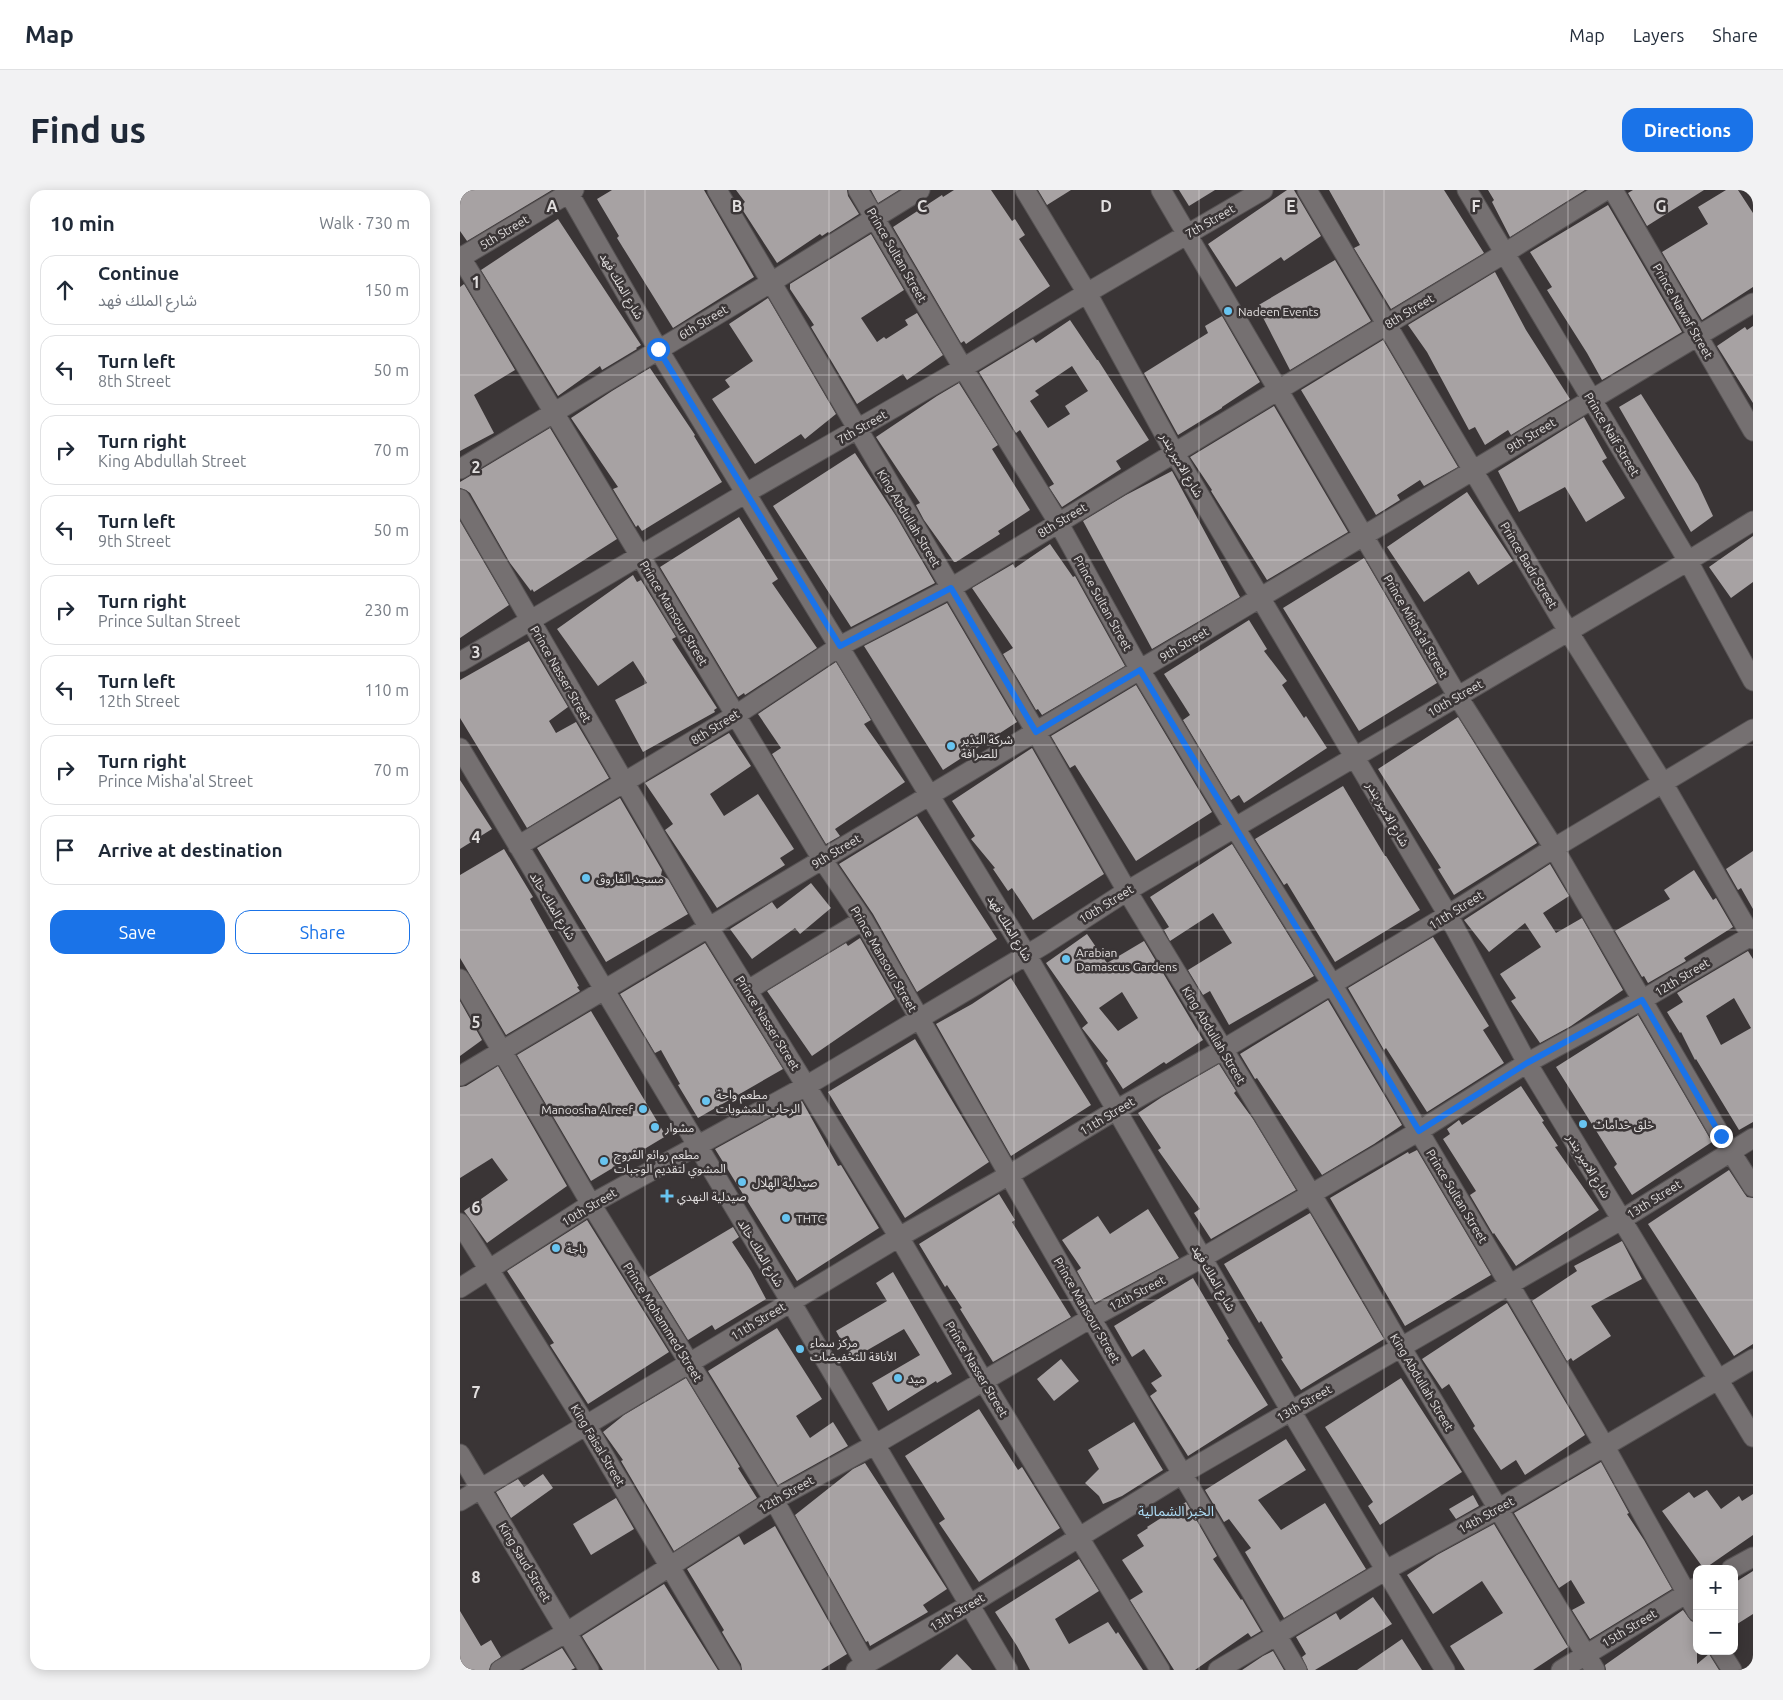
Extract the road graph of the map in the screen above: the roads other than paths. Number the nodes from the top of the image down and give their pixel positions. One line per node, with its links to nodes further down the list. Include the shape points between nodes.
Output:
1 (716, 190): 16 (street, King Abdullah Street)
2 (858, 190): 12 (street, Prince Sultan Street)
3 (920, 190): 12 (street, 6th Street)
4 (1025, 190): 17 (street, شارع الامير بندر)
5 (1162, 190): 13 (street, Prince Misha'al Street)
6 (1263, 190): 13 (street, 7th Street)
7 (1307, 190): 19 (street, Prince Badr Street)
8 (1467, 190): 14 (street, Prince Naif Street)
9 (1606, 190): 14 (street, 8th Street)
10 (1613, 190): 20 (street, Prince Nawaf Street)
11 (570, 191): 15 (street, 5th Street); 21 (street, شارع الملك فهد)
12 (875, 217): 16 (street, 6th Street); 22 (street, Prince Sultan Street)
13 (1187, 234): 17 (street, 7th Street); 23 (street, Prince Misha'al Street)
14 (1505, 253): 19 (street, 8th Street); 24 (street, Prince Naif Street)
15 (460, 257): 25 (street, Prince Mansour Street)
16 (770, 283): 21 (street, 6th Street); 26 (street, King Abdullah Street)
17 (1087, 293): 22 (street, 7th Street); 28 (street, شارع الامير بندر)
18 (1753, 303): 20 (street, 9th Street)
19 (1386, 324): 23 (street, 8th Street); 30 (street, Prince Badr Street)
20 (1697, 336): 24 (street, 9th Street); 27 (street, Prince Nawaf Street)
21 (658, 349): 25 (street, 6th Street); 31 (street, شارع الملك فهد)
22 (963, 368): 26 (street, 7th Street); 34 (street, Prince Sultan Street)
23 (1278, 390): 28 (street, 8th Street); 35 (street, Prince Misha'al Street)
24 (1591, 399): 30 (street, 9th Street); 37 (street, Prince Naif Street)
25 (554, 412): 29 (street, 6th Street); 36 (street, Prince Mansour Street)
26 (857, 430): 31 (street, 7th Street); 38 (street, King Abdullah Street)
27 (1753, 431)
28 (1174, 452): 34 (street, 8th Street); 39 (street, شارع الامير بندر)
29 (460, 469)
30 (1472, 470): 35 (street, 9th Street); 41 (street, Prince Badr Street)
31 (746, 493): 36 (street, 7th Street); 42 (street, شارع الملك فهد)
32 (460, 499): 40 (street, Prince Nasser Street)
33 (1753, 521): 37 (street, 10th Street)
34 (1058, 522): 38 (street, 8th Street); 44 (street, Prince Sultan Street)
35 (1363, 536): 39 (street, 9th Street); 46 (street, Prince Misha'al Street)
36 (640, 556): 40 (street, 7th Street); 47 (street, Prince Mansour Street)
37 (1688, 561): 41 (street, 10th Street); 45 (street, Prince Naif Street)
38 (951, 588): 42 (street, 8th Street); 49 (street, King Abdullah Street)
39 (1261, 598): 44 (street, 9th Street); 51 (street, شارع الامير بندر)
40 (531, 621): 43 (street, 7th Street); 52 (street, Prince Nasser Street)
41 (1568, 631): 46 (street, 10th Street); 53 (street, Prince Badr Street)
42 (840, 646): 47 (street, 8th Street); 54 (street, شارع الملك فهد)
43 (460, 662)
44 (1140, 670): 49 (street, 9th Street); 55 (street, Prince Sultan Street)
45 (1753, 680)
46 (1458, 697): 51 (street, 10th Street); 57 (street, Prince Misha'al Street)
47 (736, 715): 52 (street, 8th Street); 58 (street, Prince Mansour Street)
48 (1753, 729): 53 (street, 11th Street)
49 (1036, 732): 54 (street, 9th Street); 59 (street, King Abdullah Street)
50 (460, 748): 56 (street, شارع الملك خالد)
51 (1355, 757): 55 (street, 10th Street); 60 (street, شارع الامير بندر)
52 (624, 783): 56 (street, 8th Street); 62 (street, Prince Nasser Street)
53 (1663, 783): 57 (street, 11th Street); 63 (street, Prince Badr Street)
54 (928, 795): 58 (street, 9th Street); 64 (street, شارع الملك فهد)
55 (1235, 828): 59 (street, 10th Street); 66 (street, Prince Sultan Street)
56 (518, 846): 67 (street, شارع الملك خالد)
57 (1554, 848): 60 (street, 11th Street); 69 (street, Prince Misha'al Street)
58 (822, 859): 61 (street, Prince Mansour Street); 62 (street, 9th Street)
59 (1127, 891): 64 (street, 10th Street); 71 (street, King Abdullah Street)
60 (1448, 915): 66 (street, 11th Street); 73 (street, شارع الامير بندر)
61 (863, 920): 68 (street); 70 (street, Prince Mansour Street)
62 (708, 928): 67 (street, 9th Street); 68 (street, Prince Nasser Street)
63 (1752, 937): 69 (street, 12th Street)
64 (1026, 954): 70 (street, 10th Street); 76 (street, شارع الملك فهد)
65 (460, 979): 72 (street, Prince Mohammed Street)
66 (1332, 984): 71 (street, 11th Street); 77 (street, Prince Sultan Street)
67 (604, 990): 72 (street, 9th Street); 79 (street, شارع الملك خالد)
68 (748, 990): 75 (street, Prince Nasser Street)
69 (1642, 1000): 73 (street, 12th Street); 80 (street, Prince Misha'al Street)
70 (919, 1019): 75 (street, 10th Street); 81 (street, Prince Mansour Street)
71 (1222, 1050): 76 (street, 11th Street); 83 (street, King Abdullah Street)
72 (503, 1051): 74 (street, 9th Street); 84 (street, Prince Mohammed Street)
73 (1527, 1063): 77 (street, 12th Street); 85 (street, شارع الامير بندر)
74 (460, 1076)
75 (806, 1086): 79 (street, 10th Street); 87 (street, Prince Nasser Street)
76 (1116, 1110): 81 (street, 11th Street); 88 (street, شارع الملك فهد)
77 (1419, 1131): 83 (street, 12th Street); 90 (street, Prince Sultan Street)
78 (1753, 1138): 80 (street, 13th Street)
79 (697, 1147): 84 (street, 10th Street); 92 (street, شارع الملك خالد)
80 (1732, 1151): 82 (street, Prince Misha'al Street); 85 (street, 13th Street)
81 (1009, 1175): 87 (street, 11th Street); 93 (street, Prince Mansour Street)
82 (1753, 1187)
83 (1311, 1195): 88 (street, 12th Street); 94 (street, King Abdullah Street)
84 (591, 1204): 89 (street, 10th Street); 96 (street, Prince Mohammed Street)
85 (1621, 1220): 90 (street, 13th Street); 97 (street, شارع الامير بندر)
86 (460, 1223): 89 (street, King Faisal Street)
87 (899, 1237): 92 (street, 11th Street); 98 (street, Prince Nasser Street)
88 (1202, 1258): 93 (street, 12th Street); 100 (street, شارع الملك فهد)
89 (488, 1271): 91 (street, 10th Street); 101 (street, King Faisal Street)
90 (1509, 1284): 94 (street, 13th Street); 104 (street, Prince Sultan Street)
91 (460, 1288)
92 (791, 1302): 96 (street, 11th Street); 103 (street, شارع الملك خالد)
93 (1091, 1318): 98 (street, 12th Street); 106 (street, Prince Mansour Street)
94 (1401, 1347): 100 (street, 13th Street); 110 (street, King Abdullah Street)
95 (1753, 1359): 97 (street, 14th Street)
96 (688, 1364): 101 (street, 11th Street); 108 (street, Prince Mohammed Street)
97 (1718, 1381): 99 (street, شارع الامير بندر); 104 (street, 14th Street)
98 (984, 1382): 103 (street, 12th Street); 111 (street, Prince Nasser Street)
99 (1744, 1408): 102 (street, شارع الامير بندر)
100 (1291, 1411): 106 (street, 13th Street); 115 (street, شارع الملك فهد)
101 (586, 1425): 107 (street, 11th Street); 114 (street, King Faisal Street)
102 (1753, 1437)
103 (874, 1445): 108 (street, 12th Street); 117 (street, شارع الملك خالد)
104 (1604, 1445): 110 (street, 14th Street); 116 (street, Prince Sultan Street)
105 (460, 1454): 107 (street, King Saud Street)
106 (1182, 1474): 111 (street, 13th Street); 120 (street, Prince Mansour Street)
107 (481, 1488): 109 (street, 11th Street); 119 (street, King Saud Street)
108 (774, 1500): 114 (street, 12th Street); 123 (street, Prince Mohammed Street)
109 (460, 1501)
110 (1498, 1509): 115 (street, 14th Street); 122 (street, King Abdullah Street)
111 (1079, 1538): 117 (street, 13th Street); 128 (street, Prince Nasser Street)
112 (1753, 1557): 113 (street)
113 (1738, 1565)
114 (671, 1568): 119 (street, 12th Street); 126 (street, King Faisal Street)
115 (1386, 1570): 120 (street, 14th Street); 131 (street, شارع الملك فهد)
116 (1691, 1590): 118 (street, Prince Sultan Street); 122 (street, 15th Street)
117 (969, 1605): 123 (street, 13th Street); 127 (street, شارع الملك خالد)
118 (1696, 1610)
119 (567, 1632): 124 (street, 12th Street); 125 (street, King Saud Street)
120 (1276, 1637): 129 (street, 14th Street); 130 (street, Prince Mansour Street)
121 (1723, 1655): 133 (street)
122 (1590, 1662): 132 (street, 15th Street)
123 (861, 1667)
124 (500, 1670)
125 (589, 1670)
126 (731, 1670)
127 (1008, 1670)
128 (1160, 1670)
129 (1218, 1670)
130 (1297, 1670)
131 (1445, 1670)
132 (1561, 1670)
133 (1732, 1670)

